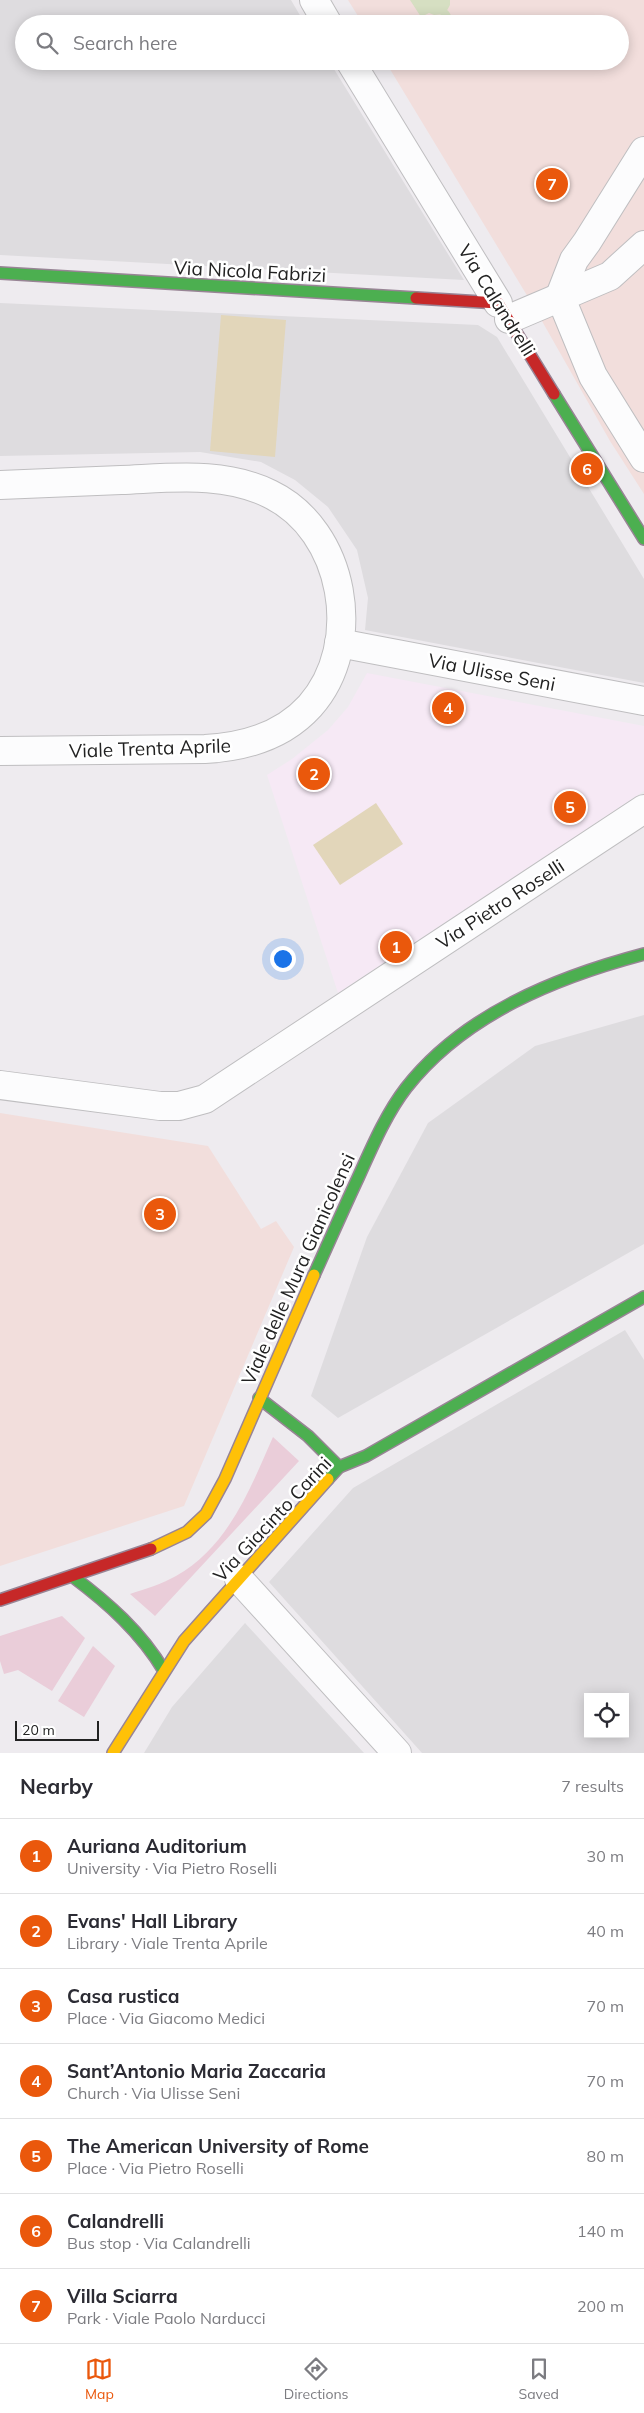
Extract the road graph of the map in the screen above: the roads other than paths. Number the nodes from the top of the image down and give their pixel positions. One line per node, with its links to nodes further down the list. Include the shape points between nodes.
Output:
1 (314, 0): 2 (street)
2 (323, 15)
3 (356, 70): 8 (street, Via Calandrelli)
4 (644, 151): 7 (street, via 574,260)
5 (644, 245): 7 (street, via 610,276)
6 (0, 273): 8 (street, Via Nicola Fabrizi)
7 (560, 296): 8 (street); 9 (street, via 594,376)
8 (503, 311): 11 (street, Via Calandrelli)
9 (644, 458)
10 (0, 485): 12 (street, Viale Trenta Aprile, via 202,478 238,482 268,493 298,513 328,555 339,590)
11 (644, 539)
12 (339, 643): 13 (street, Via Ulisse Seni); 14 (street, Viale Trenta Aprile, via 325,684 310,706 291,723 257,741 204,749)
13 (644, 701)
14 (0, 752)
15 (644, 809): 17 (street, Via Pietro Roselli, via 205,1099 179,1106 160,1106)
16 (644, 954): 19 (street, Viale delle Mura Gianicolensi, via 571,975 524,997 445,1050 418,1075 387,1118 370,1151)
17 (0, 1085)
18 (643, 1301): 20 (street, Via Giacinto Carini, via 366,1456)
19 (259, 1398): 20 (street, via 308,1436); 21 (street, Viale delle Mura Gianicolensi, via 225,1479 199,1523 175,1539 142,1553)
20 (339, 1467): 22 (street, Via Giacinto Carini)
21 (72, 1576): 23 (street, Viale delle Mura Gianicolensi); 24 (street, via 132,1629)
22 (239, 1578): 24 (street, Via Giacinto Carini, via 184,1641); 26 (street)
23 (0, 1600)
24 (164, 1671): 25 (street, Via Giacinto Carini)
25 (113, 1753)
26 (397, 1753)

